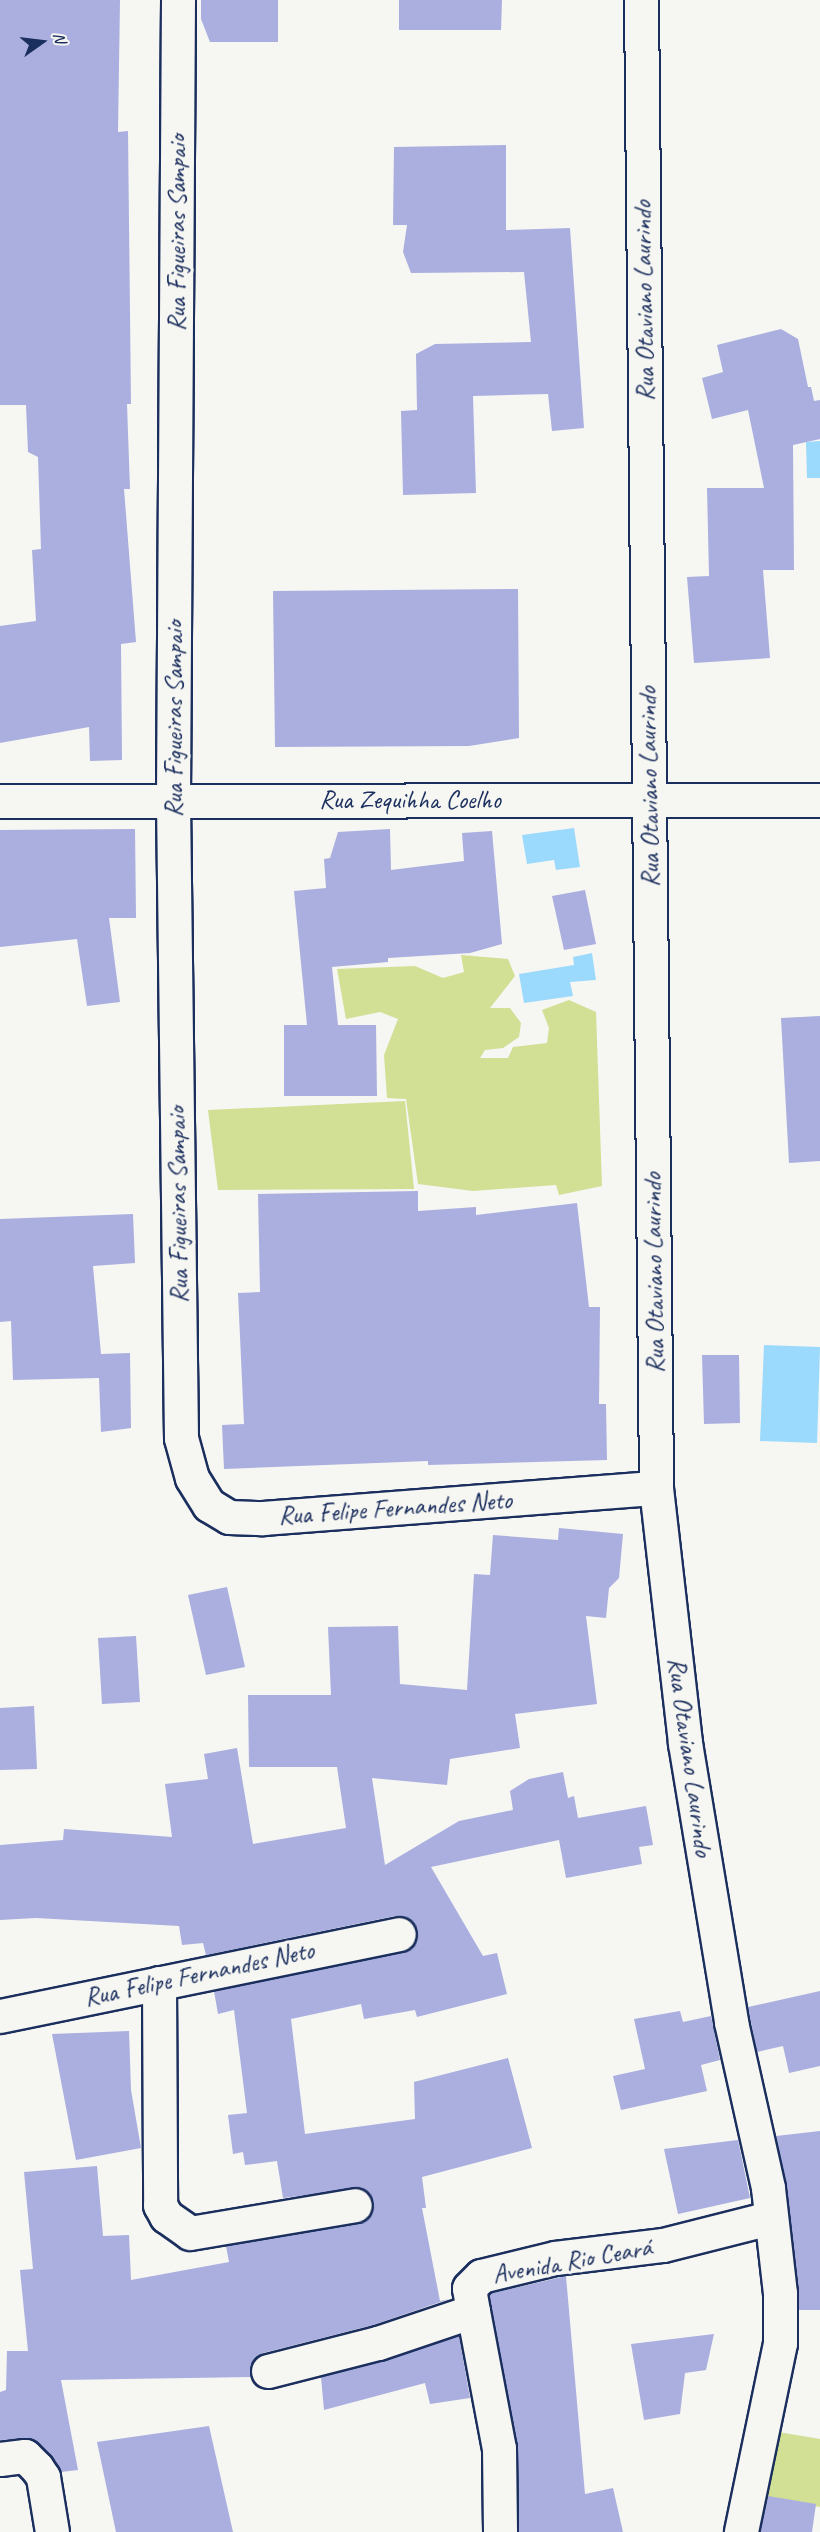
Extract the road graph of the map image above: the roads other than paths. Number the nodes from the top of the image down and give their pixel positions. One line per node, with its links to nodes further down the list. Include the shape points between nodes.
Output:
1 (178, 0): 6 (street, Rua Figueiras Sampaio)
2 (641, 0): 3 (street, Rua Otaviano Laurindo)
3 (649, 800): 4 (street, Rua Zequihha Coelho); 6 (street, Rua Zequihha Coelho); 8 (street, Rua Otaviano Laurindo)
4 (820, 800)
5 (0, 801): 6 (street, Rua Zequihha Coelho)
6 (173, 801): 7 (street, Rua Figueiras Sampaio)
7 (181, 1438): 8 (street, Rua Felipe Fernandes Neto, via 192,1479 209,1505 229,1517 263,1518)
8 (656, 1488): 13 (street, Rua Otaviano Laurindo, via 685,1743 731,2022 768,2188)
9 (399, 1934): 10 (street, Rua Felipe Fernandes Neto)
10 (159, 1983): 11 (street, Rua Felipe Fernandes Neto); 12 (street, via 160,2205 166,2216 190,2233)
11 (0, 2016)
12 (355, 2205)
13 (770, 2218): 14 (street, Avenida Rio Ceará, via 663,2245 555,2258 481,2276 469,2288); 19 (street, Rua Otaviano Laurindo, via 780,2293 780,2343)
14 (473, 2311): 15 (street, Avenida Rio Ceará, via 378,2343); 18 (street, via 499,2448)
15 (268, 2371)
16 (12, 2457): 17 (street, via 43,2477)
17 (52, 2532)
18 (500, 2532)
19 (741, 2532)

